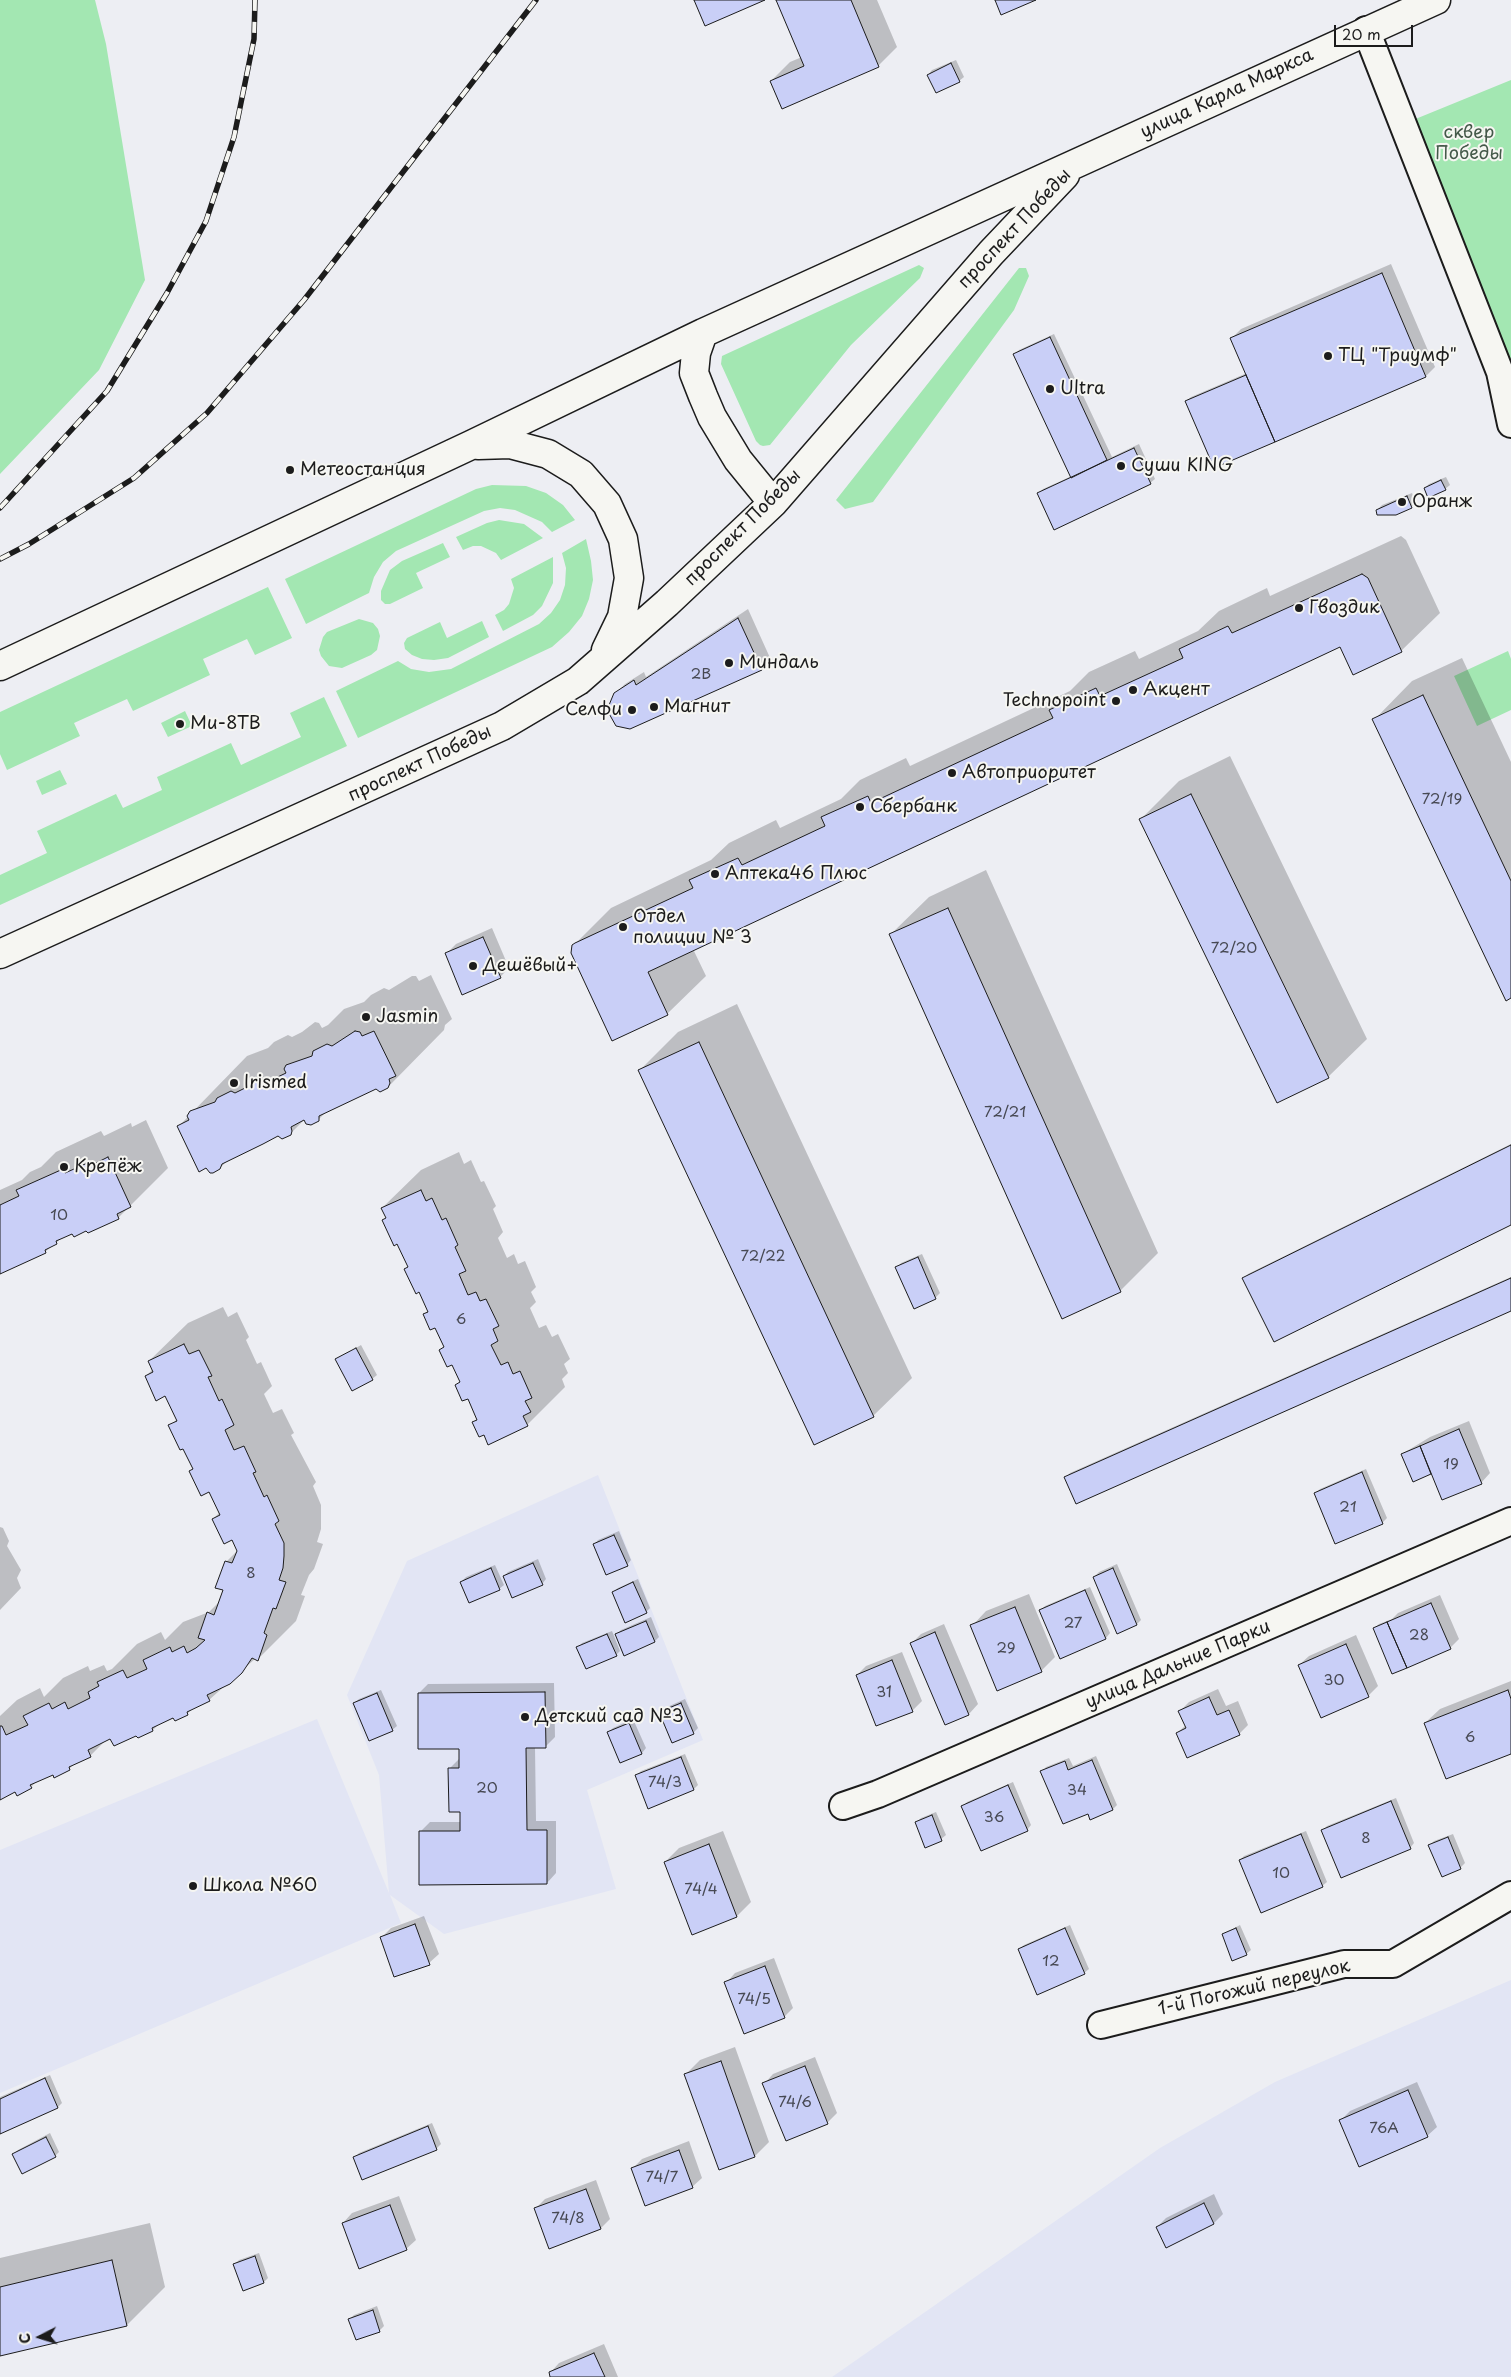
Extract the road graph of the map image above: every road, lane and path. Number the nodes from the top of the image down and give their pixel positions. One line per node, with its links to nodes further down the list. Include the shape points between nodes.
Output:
1 (1436, 0): 2 (main road, улица Карла Маркса)
2 (1366, 30): 3 (main road, улица Карла Маркса); 5 (street, via 1500,372)
3 (1074, 165): 4 (main road, проспект Победы); 7 (main road, проспект Победы, via 991,253)
4 (703, 333): 6 (main road, проспект Победы); 7 (main road, via 694,372 703,396 738,460)
5 (1511, 424)
6 (471, 445): 8 (main road, проспект Победы); 9 (main road, via 510,444 548,454 581,474 607,504 624,540 629,578 622,617 605,652)
7 (773, 502): 9 (main road, проспект Победы)
8 (0, 666)
9 (578, 681): 10 (main road, проспект Победы, via 502,726)
10 (0, 954)
11 (1511, 1521): 12 (street, улица Дальние Парки, via 878,1794)
12 (843, 1806)
13 (1511, 1895): 14 (street, 1-й Погожий переулок, via 1392,1964 1344,1964)
14 (1101, 2025)

